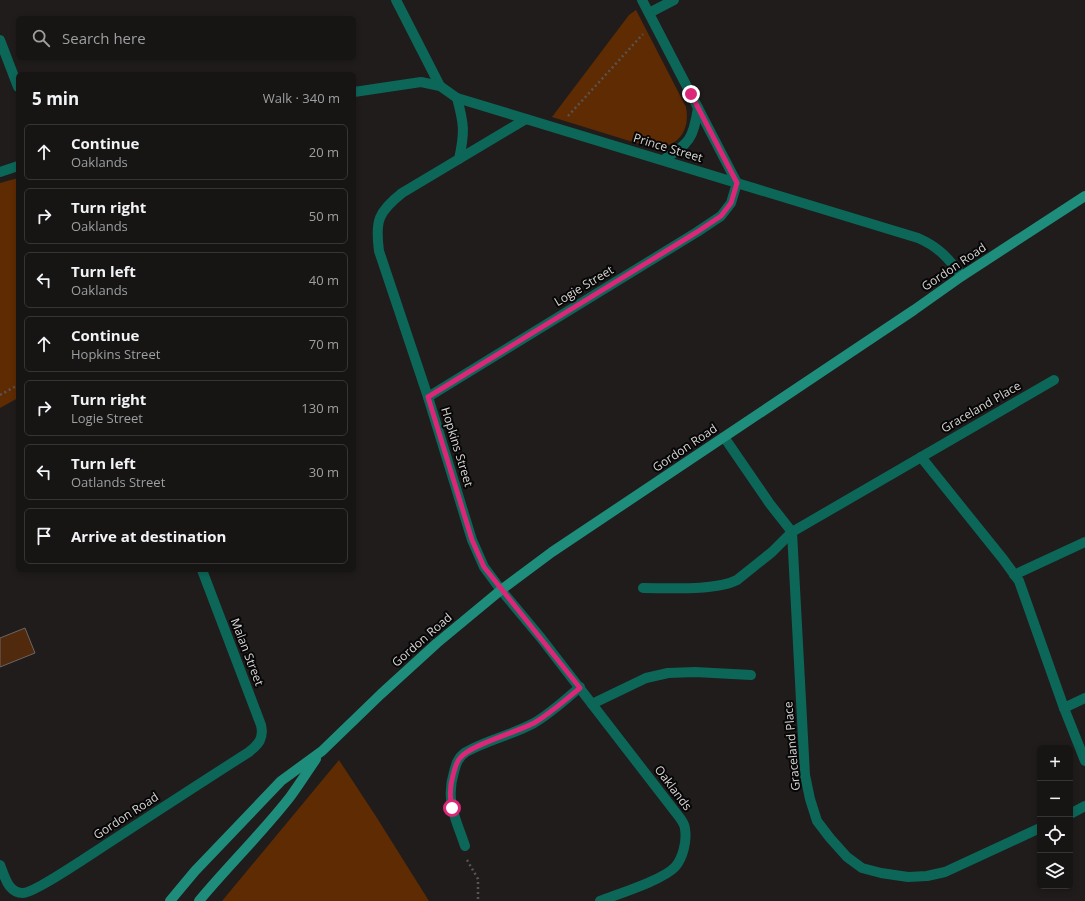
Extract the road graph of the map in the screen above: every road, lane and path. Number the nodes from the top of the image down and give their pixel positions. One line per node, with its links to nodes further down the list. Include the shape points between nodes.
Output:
1 (396, 0): 7 (street)
2 (642, 0): 4 (street)
3 (674, 0): 4 (street)
4 (649, 13): 10 (street); 12 (path, via 645,31)
5 (0, 40): 6 (street)
6 (16, 82)
7 (440, 86): 8 (street, Prince Street, via 422,82); 9 (street, Prince Street)
8 (356, 92)
9 (457, 98): 11 (street, Prince Street); 13 (street, via 464,129)
10 (698, 108): 14 (street, via 693,134 688,142); 17 (street)
11 (526, 119): 12 (street, Prince Street); 13 (street, Hopkins Street)
12 (557, 128): 14 (street, Prince Street)
13 (460, 159): 23 (street, Hopkins Street, via 389,203 379,218 377,229 379,251)
14 (663, 160): 17 (street, Prince Street)
15 (16, 167): 16 (street)
16 (0, 172)
17 (737, 183): 19 (street, Prince Street, via 918,238 939,249); 23 (street, Logie Street, via 731,203 721,216)
18 (1085, 196): 19 (street, Gordon Road)
19 (962, 276): 24 (street, Gordon Road)
20 (1054, 380): 25 (street, Graceland Place)
21 (16, 386): 22 (path)
22 (0, 395)
23 (428, 397): 31 (street, Hopkins Street, via 477,553 484,567)
24 (724, 437): 26 (street); 31 (street, Gordon Road, via 552,552)
25 (921, 457): 26 (street, Graceland Place); 29 (street)
26 (792, 532): 30 (street, Graceland Place, via 772,552 730,583 710,587); 42 (street, Graceland Place, via 804,775 817,821 830,838 846,857 862,868 908,877 945,872)
27 (1085, 542): 29 (street)
28 (203, 572): 37 (street, Malan Street, via 261,725 262,736)
29 (1014, 575): 36 (street, via 1019,582)
30 (643, 588)
31 (502, 590): 33 (street, Oaklands); 38 (street, Gordon Road, via 437,643)
32 (751, 675): 35 (street, via 668,673 646,678)
33 (580, 688): 35 (street, Oaklands); 43 (street, via 555,710 533,723 472,749 460,757 450,783 450,795)
34 (1085, 698): 36 (street)
35 (592, 704): 48 (street, Oaklands, via 680,818 685,829 683,852 675,868 654,880)
36 (1064, 708): 39 (street)
37 (259, 744): 44 (street, Gordon Road, via 32,891 27,893 12,890)
38 (322, 751): 45 (street, Gordon Road, via 281,781 195,871); 46 (street, Gordon Road, via 282,806)
39 (1085, 761)
40 (1085, 806): 41 (street)
41 (1073, 812)
42 (1037, 829)
43 (465, 846): 47 (path, via 464,855 478,879)
44 (0, 865)
45 (170, 901)
46 (199, 901)
47 (478, 901)
48 (600, 901)

